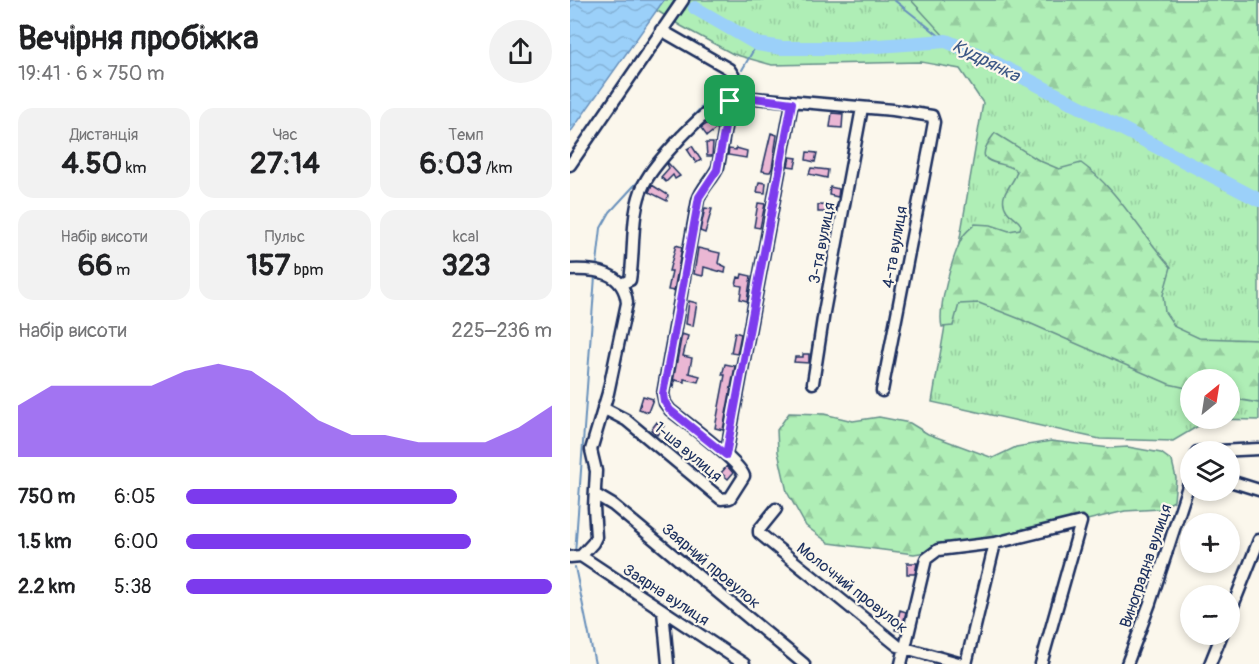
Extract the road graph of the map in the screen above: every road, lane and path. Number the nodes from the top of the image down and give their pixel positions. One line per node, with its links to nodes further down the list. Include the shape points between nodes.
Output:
1 (683, 0): 2 (street)
2 (661, 30): 3 (street, via 731,71); 7 (street)
3 (741, 92): 4 (street); 5 (street, via 754,98)
4 (730, 101): 9 (street, via 701,117 645,182 635,219 630,280); 15 (street, 1-ша вулиця, via 717,170 698,200 663,394 670,410)
5 (792, 103): 6 (street); 15 (street)
6 (862, 108): 10 (street, 3-тя вулиця); 11 (street, 4-та вулиця, via 933,118)
7 (570, 165)
8 (570, 270): 9 (street, via 605,272)
9 (621, 285): 12 (street, via 627,306)
10 (813, 383)
11 (882, 391)
12 (603, 408): 15 (street, 1-ша вулиця, via 626,420 724,500 744,476); 18 (street, via 591,450)
13 (1259, 449): 14 (street)
14 (1240, 450)
15 (726, 455)
16 (1240, 484): 17 (street)
17 (1259, 490)
18 (596, 495): 23 (street, via 596,537); 31 (street, Заярний провулок)
19 (1183, 501): 35 (street, Виноградна вулиця)
20 (776, 508): 27 (street, Молочний провулок, via 759,533 886,638)
21 (1259, 540): 24 (street)
22 (995, 543): 27 (street, via 938,550 926,559); 33 (street); 34 (street, via 1081,522)
23 (575, 556): 25 (street, Заярна вулиця)
24 (1240, 588)
25 (663, 611): 28 (street, Заярна вулиця); 29 (street)
26 (1218, 645): 36 (street)
27 (905, 647): 32 (street); 33 (street, Молочний провулок)
28 (727, 659): 30 (street, Заярна вулиця)
29 (668, 664)
30 (744, 664)
31 (804, 664)
32 (901, 664)
33 (964, 664)
34 (1041, 664)
35 (1127, 664)
36 (1210, 664)

